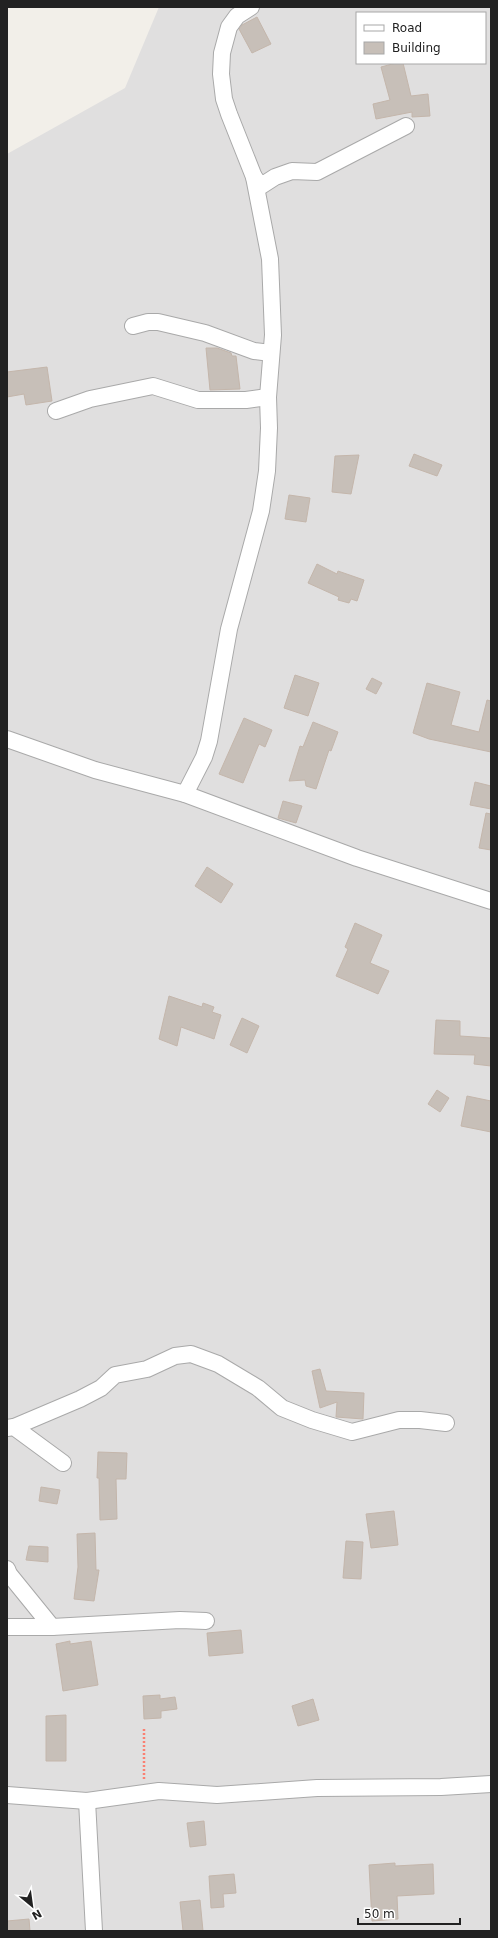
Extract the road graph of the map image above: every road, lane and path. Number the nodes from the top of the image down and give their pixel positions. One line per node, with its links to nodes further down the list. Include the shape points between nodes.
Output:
1 (251, 7): 3 (street, via 238,16 229,28 222,53 221,74 227,106)
2 (406, 126): 3 (street, via 317,172 292,171 275,177 261,186)
3 (254, 177): 5 (street, via 270,259 273,335)
4 (133, 326): 5 (street, via 158,322 205,333 254,351)
5 (271, 354): 6 (street)
6 (268, 397): 7 (street, via 246,400 198,400 153,386 90,399); 9 (street, via 267,471 261,512 229,629 209,741 204,757)
7 (56, 411)
8 (7, 738): 9 (street, via 95,770)
9 (185, 794): 10 (street, via 364,860)
10 (491, 901)
11 (446, 1423): 12 (street, via 399,1420 352,1432 282,1408 258,1388 218,1364 191,1354 175,1356 146,1369 115,1375 101,1388 87,1395)
12 (10, 1427): 13 (street)
13 (63, 1463)
14 (8, 1573): 17 (street)
15 (206, 1621): 17 (street, via 180,1620)
16 (7, 1627): 17 (street)
17 (52, 1627)
18 (144, 1728): 20 (path, via 145,1763)
19 (491, 1784): 20 (street, via 317,1788 217,1795 159,1791)
20 (142, 1793): 22 (street)
21 (7, 1796): 22 (street)
22 (88, 1801): 23 (street)
23 (94, 1931)

